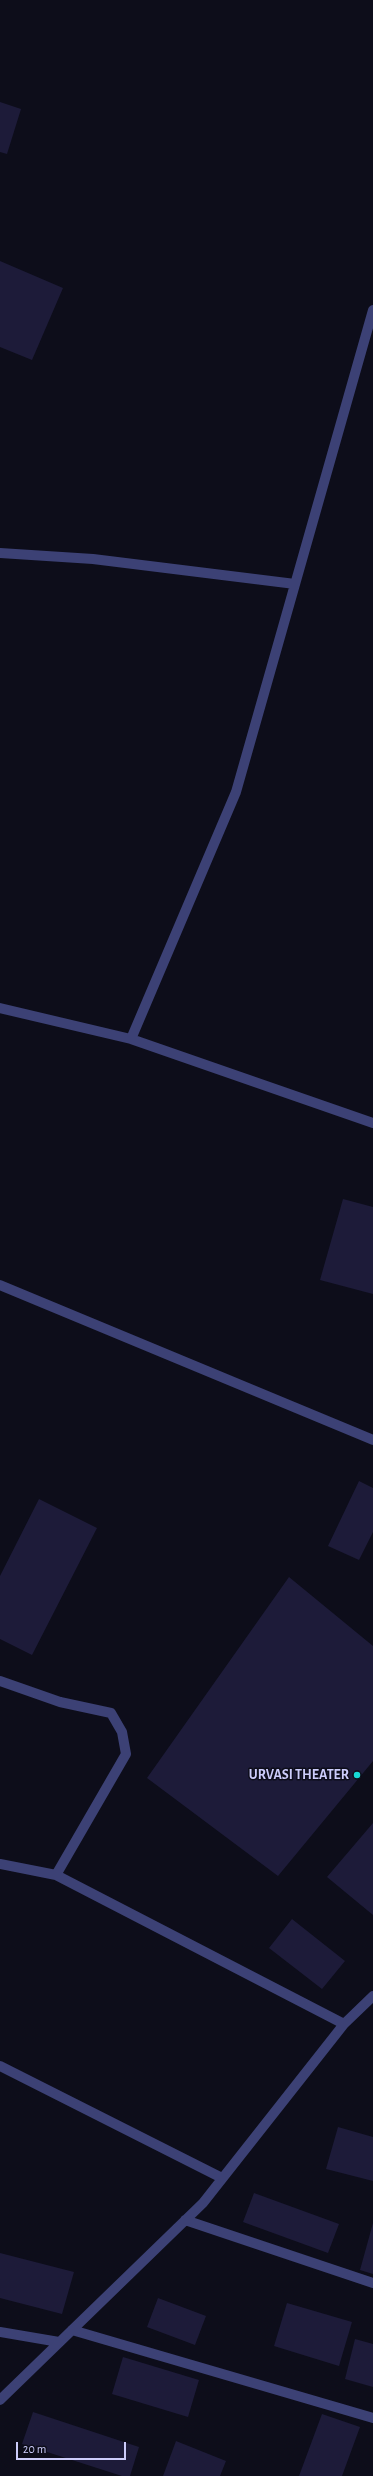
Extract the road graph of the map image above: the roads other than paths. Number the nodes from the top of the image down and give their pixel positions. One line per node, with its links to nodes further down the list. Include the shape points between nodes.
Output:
1 (373, 310): 3 (street)
2 (0, 554): 3 (street, via 93,559)
3 (295, 584): 5 (street, via 236,792)
4 (0, 1008): 5 (street)
5 (131, 1039): 6 (street)
6 (373, 1123)
7 (0, 1285): 8 (street)
8 (373, 1440)
9 (0, 1681): 11 (street, via 60,1702 111,1713 122,1732 126,1754)
10 (0, 1864): 11 (street)
11 (56, 1875): 13 (street)
12 (373, 1996): 13 (street)
13 (344, 2024): 15 (street)
14 (0, 2066): 15 (street)
15 (222, 2178): 16 (street, via 203,2203)
16 (185, 2220): 17 (street); 18 (street)
17 (373, 2284)
18 (72, 2330): 20 (street); 22 (street)
19 (0, 2332): 20 (street)
20 (59, 2342): 21 (street)
21 (0, 2400)
22 (373, 2418)

